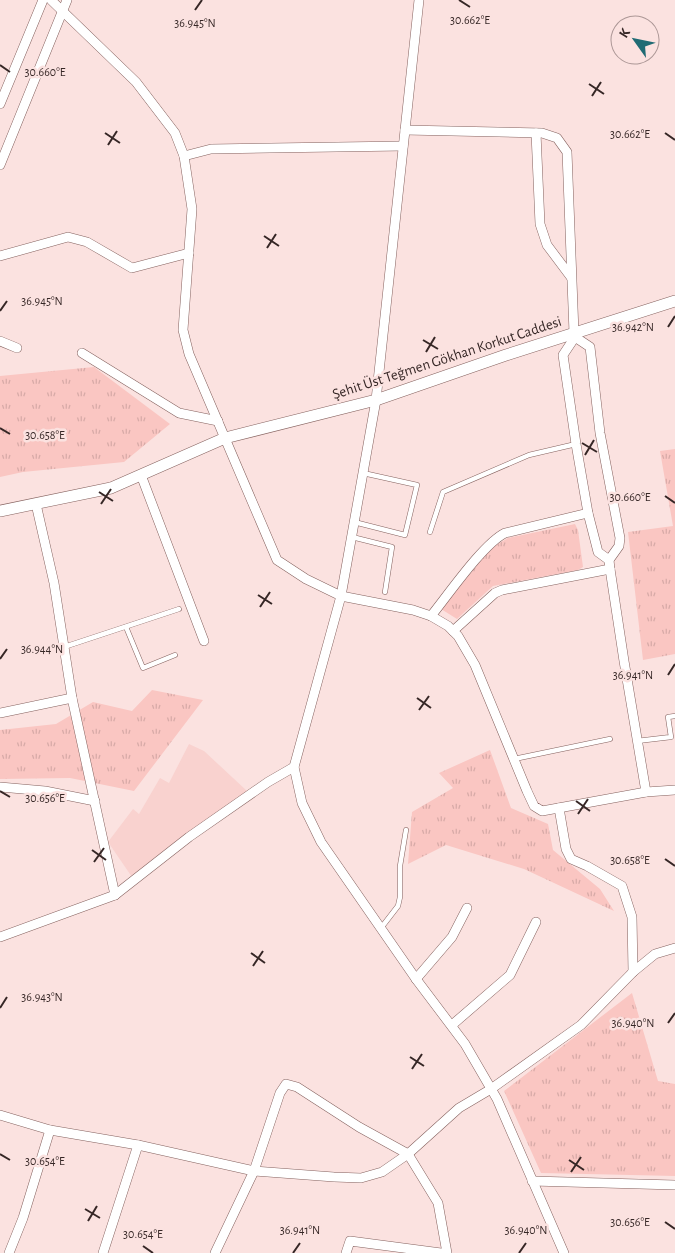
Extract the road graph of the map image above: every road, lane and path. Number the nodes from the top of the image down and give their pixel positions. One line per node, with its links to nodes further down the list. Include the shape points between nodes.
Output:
1 (43, 0): 6 (street)
2 (51, 0): 5 (street)
3 (67, 0): 5 (street)
4 (419, 0): 7 (street)
5 (62, 11): 10 (street, via 136,82 175,133); 11 (street)
6 (0, 104)
7 (405, 130): 8 (street); 9 (street)
8 (536, 133): 14 (street, via 540,224 547,245); 14 (street, via 557,138 567,152)
9 (403, 146): 10 (street, via 211,149); 20 (street)
10 (184, 156): 12 (street, via 192,209)
11 (0, 165)
12 (189, 254): 13 (street, via 132,268 87,242 68,236); 21 (street, via 184,330 189,354)
13 (0, 256)
14 (572, 277): 16 (street)
15 (675, 301): 16 (street, Şehit Üst Teğmen Gökhan Korkut Caddesi)
16 (574, 335): 20 (street, Şehit Üst Teğmen Gökhan Korkut Caddesi); 23 (street, via 563,355); 32 (street, via 590,347 600,433 618,524 619,546)
17 (0, 340): 18 (street)
18 (17, 348)
19 (82, 353): 21 (street, via 179,412)
20 (376, 400): 22 (street, Şehit Üst Teğmen Gökhan Korkut Caddesi); 24 (street)
21 (218, 421): 22 (street)
22 (226, 438): 25 (street, Şehit Üst Teğmen Gökhan Korkut Caddesi); 34 (street, via 277,560)
23 (576, 444): 28 (street); 30 (lane, via 529,455 443,492)
24 (363, 473): 29 (street); 29 (lane, via 417,485 405,535)
25 (141, 475): 26 (street, Şehit Üst Teğmen Gökhan Korkut Caddesi, via 110,488); 39 (street)
26 (36, 504): 27 (street, Şehit Üst Teğmen Gökhan Korkut Caddesi); 40 (street)
27 (0, 511)
28 (588, 513): 32 (street, via 598,552); 36 (street, via 497,537)
29 (354, 522): 31 (street)
30 (430, 532)
31 (352, 537): 33 (lane, via 392,547); 34 (street)
32 (610, 565): 38 (street, via 502,590 481,604); 46 (street)
33 (385, 592)
34 (341, 596): 36 (street); 48 (street)
35 (179, 609): 37 (lane)
36 (431, 616): 38 (street)
37 (126, 627): 40 (lane); 41 (lane, via 143,668)
38 (453, 631): 47 (street, via 475,665)
39 (204, 641)
40 (64, 647): 42 (street)
41 (175, 655)
42 (72, 698): 43 (street); 52 (street)
43 (0, 713)
44 (675, 716): 46 (lane, via 668,717 670,737)
45 (610, 738): 47 (lane)
46 (638, 741): 51 (street)
47 (514, 759): 53 (street, via 534,806 542,811)
48 (294, 767): 55 (street, via 189,837); 58 (street, via 302,803 321,842)
49 (0, 787): 52 (street, via 45,791)
50 (675, 790): 51 (street)
51 (646, 792): 53 (street)
52 (95, 801): 55 (street)
53 (560, 808): 61 (street, via 566,848 571,859 622,886 632,917)
54 (406, 830): 58 (lane, via 398,906)
55 (115, 895): 59 (street)
56 (467, 908): 62 (street, via 452,937)
57 (536, 922): 63 (street, via 510,975)
58 (381, 928): 62 (street)
59 (0, 938)
60 (675, 948): 61 (street, via 655,954)
61 (633, 972): 64 (street, via 581,1025)
62 (416, 979): 63 (street)
63 (452, 1025): 64 (street)
64 (492, 1089): 68 (street, via 460,1108); 70 (street)
65 (0, 1116): 66 (street)
66 (50, 1130): 67 (street); 72 (street)
67 (138, 1145): 69 (street); 73 (street)
68 (408, 1154): 69 (street, via 382,1172 361,1178); 69 (street, via 297,1087 286,1084); 77 (street, via 438,1203)
69 (254, 1171): 74 (street)
70 (532, 1181): 71 (street); 78 (street)
71 (675, 1186)
72 (9, 1253)
73 (103, 1253)
74 (215, 1253)
75 (346, 1253): 76 (street, via 350,1241)
76 (441, 1253)
77 (447, 1253)
78 (564, 1253)

